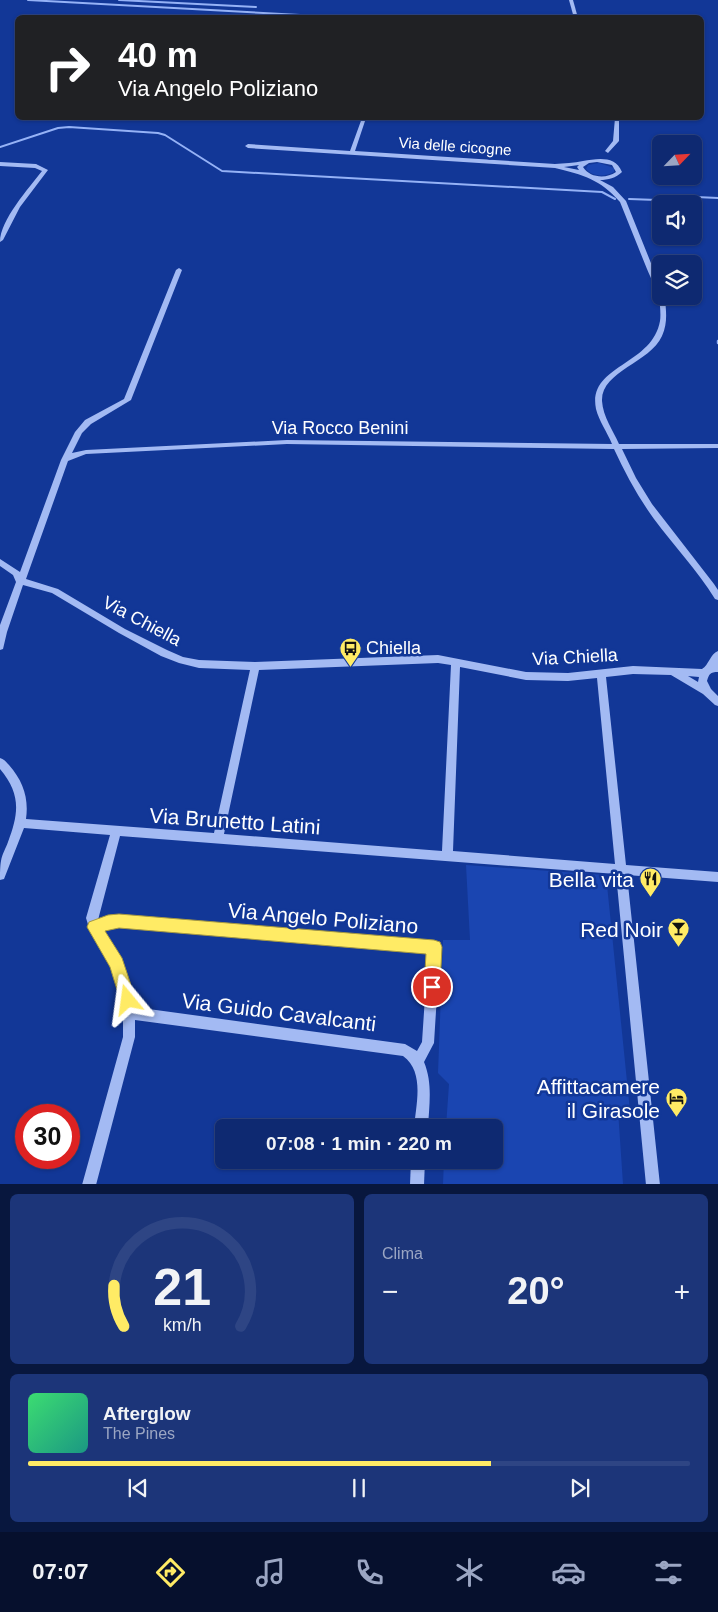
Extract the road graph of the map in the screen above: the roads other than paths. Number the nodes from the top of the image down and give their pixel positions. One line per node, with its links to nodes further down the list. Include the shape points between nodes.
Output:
1 (571, 0): 2 (street)
2 (575, 15)
3 (363, 120): 6 (street)
4 (616, 120): 7 (street, via 616,141)
5 (248, 146): 6 (street, Via delle cicogne)
6 (352, 152): 12 (street, Via delle cicogne)
7 (608, 152): 8 (street); 11 (street, via 607,158)
8 (592, 161): 9 (street, Via delle cicogne); 11 (street)
9 (583, 163): 12 (street, Via delle cicogne); 13 (street, via 580,166)
10 (0, 164): 16 (street, via 36,166 45,170 17,207)
11 (612, 164): 14 (street, via 619,172)
12 (555, 166): 13 (street, Via delle cicogne)
13 (586, 174): 14 (street); 15 (street)
14 (610, 177): 15 (street)
15 (611, 188): 18 (street, via 623,201 634,226 662,298 665,320 652,346 609,377 600,388 600,410)
16 (0, 240)
17 (179, 270): 20 (street, via 127,400 88,422 79,432)
18 (616, 446): 19 (street, Via Rocco Benini); 20 (street, Via Rocco Benini, via 287,442 86,452); 23 (street, via 645,501)
19 (718, 446)
20 (65, 460): 22 (street)
21 (0, 562): 22 (street, via 16,573)
22 (20, 582): 24 (street); 28 (street, Via Chiella, via 55,591 122,631 182,660 223,666)
23 (718, 597)
24 (1, 633): 25 (street)
25 (0, 646)
26 (718, 655): 29 (street)
27 (456, 662): 28 (street, Via Chiella, via 416,659); 30 (street, Via Chiella, via 526,676 568,677); 39 (street)
28 (255, 666): 38 (street)
29 (710, 670): 31 (street, Via Chiella); 32 (street, via 702,685)
30 (601, 673): 31 (street, Via Chiella, via 642,670); 40 (street)
31 (674, 673): 32 (street, Via Chiella)
32 (707, 692): 33 (street); 34 (street)
33 (718, 698)
34 (718, 702)
35 (0, 762): 36 (street, via 20,789 23,809)
36 (20, 823): 37 (street, Via Brunetto Latini); 41 (street)
37 (116, 832): 38 (street, Via Brunetto Latini); 43 (street, via 94,907)
38 (218, 839): 39 (street, Via Brunetto Latini)
39 (447, 855): 40 (street, Via Brunetto Latini)
40 (621, 869): 42 (street, Via Brunetto Latini); 50 (street)
41 (0, 875)
42 (718, 877)
43 (94, 927): 44 (street, via 116,963); 45 (street, Via Angelo Poliziano, via 119,921 434,947 428,1043)
44 (131, 1013): 45 (street, Via Guido Cavalcanti, via 398,1048); 48 (street, via 129,1036)
45 (418, 1061): 46 (street, via 424,1084)
46 (422, 1119)
47 (418, 1169): 49 (street)
48 (89, 1184)
49 (417, 1184)
50 (653, 1184)

